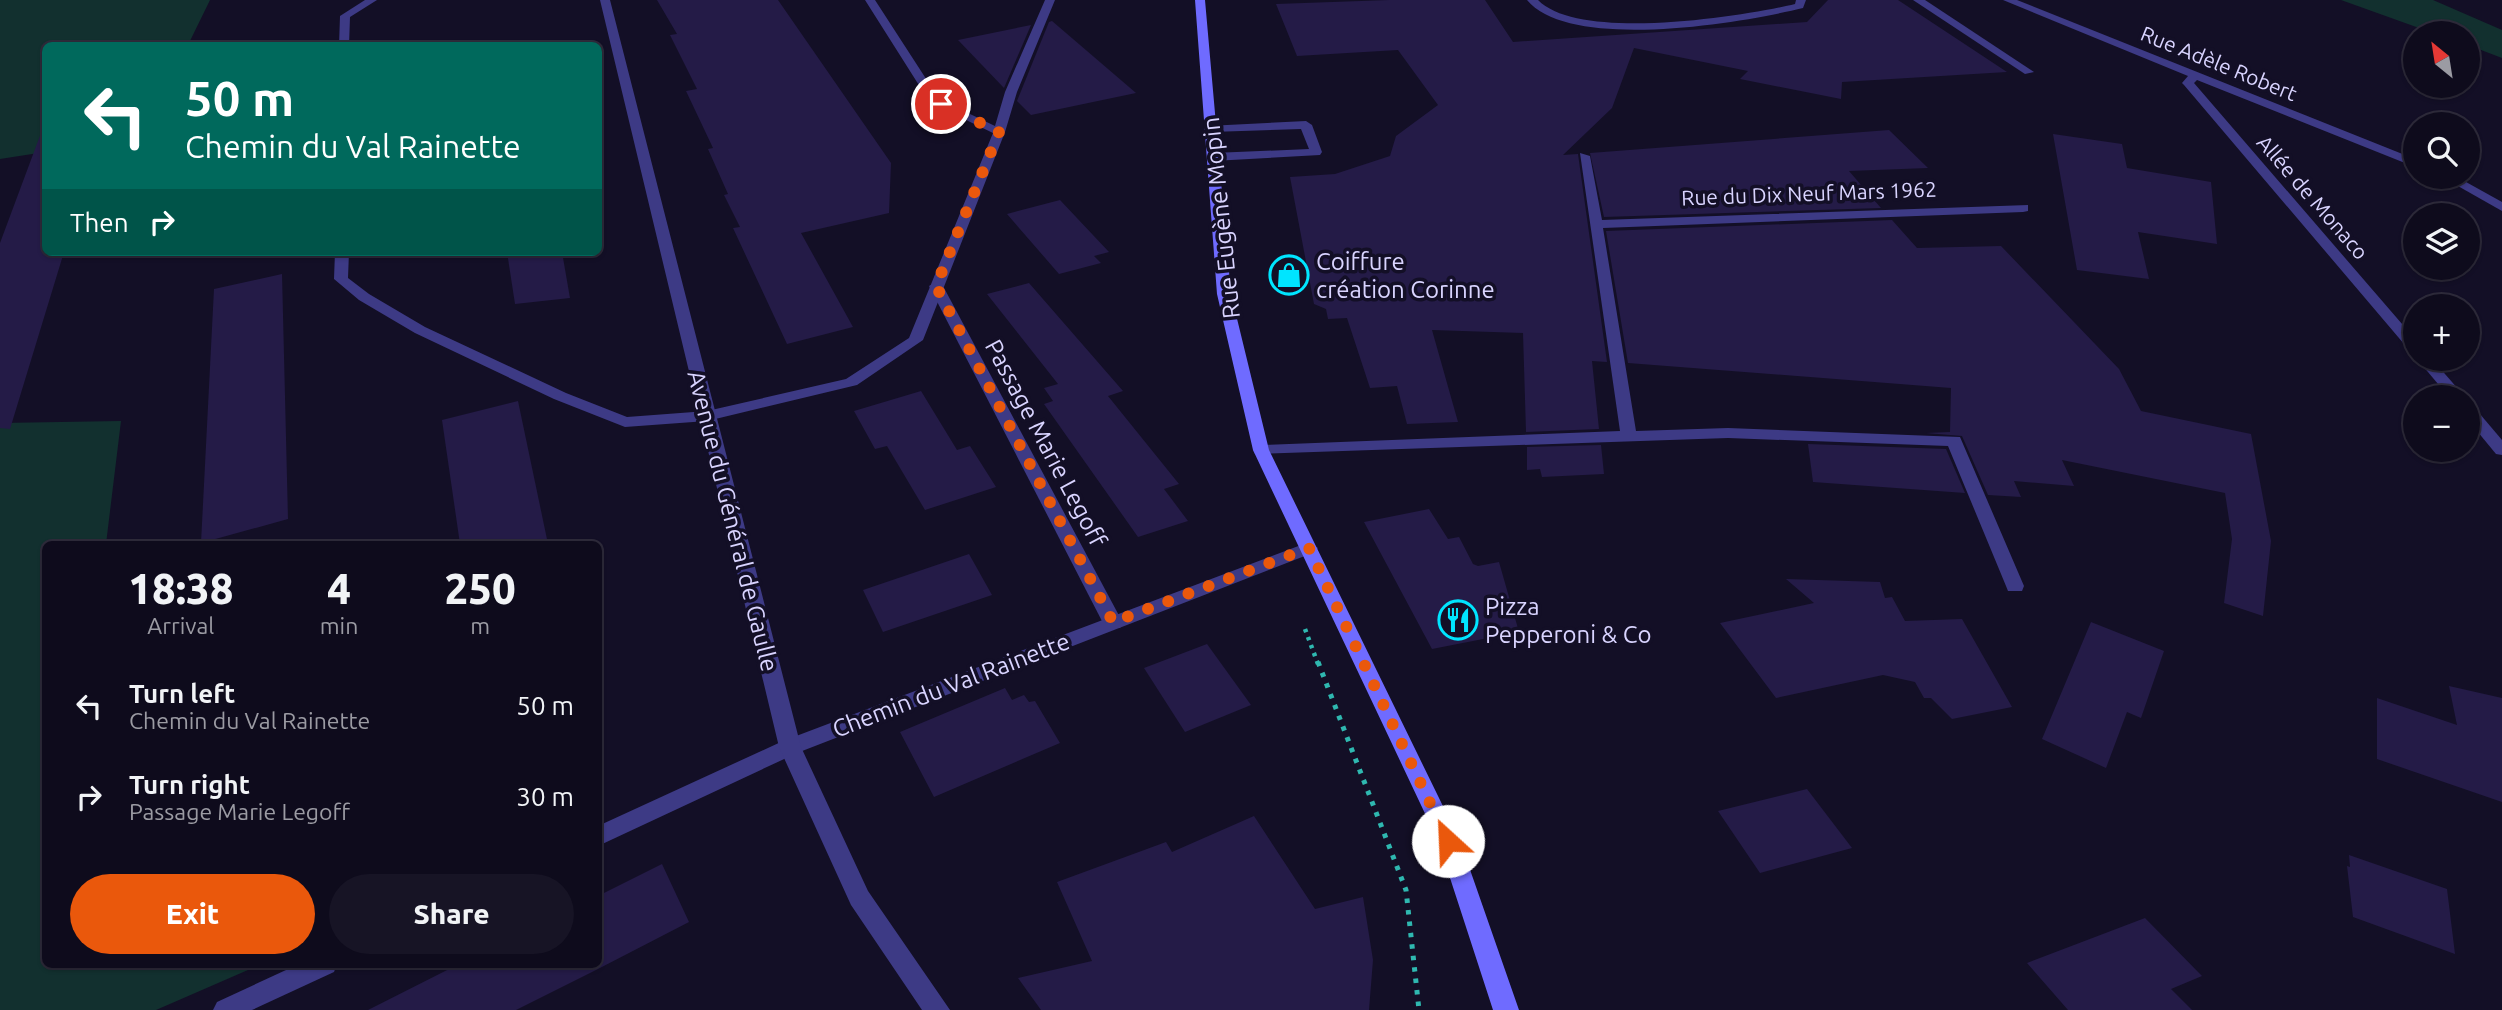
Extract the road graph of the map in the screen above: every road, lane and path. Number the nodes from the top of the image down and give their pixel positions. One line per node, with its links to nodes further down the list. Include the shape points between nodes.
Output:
1 (372, 0): 10 (street, via 345,16)
2 (606, 0): 27 (street, Avenue du Général de Gaulle)
3 (870, 0): 14 (street, via 941,104)
4 (1049, 0): 14 (street)
5 (1200, 0): 13 (main road, Rue Eugène Mopin)
6 (1532, 0): 7 (street, via 1547,14 1599,25 1695,24 1781,12 1799,6)
7 (1801, 0)
8 (1918, 0): 11 (street)
9 (2008, 0): 12 (street, Rue Adèle Robert)
10 (344, 42)
11 (2029, 72)
12 (2196, 74): 17 (street, Rue Adèle Robert); 24 (street, Allée de Monaco, via 2188,83)
13 (1211, 128): 16 (main road, Rue Eugène Mopin); 16 (street, via 1306,125 1316,152)
14 (999, 132): 23 (street)
15 (1584, 156): 21 (street)
16 (1213, 157): 30 (main road, Rue Eugène Mopin, via 1224,295)
17 (2403, 158)
18 (2470, 189): 19 (street)
19 (2502, 207)
20 (2023, 208): 21 (street, Rue du Dix Neuf Mars 1962)
21 (1596, 224): 29 (street)
22 (342, 256): 27 (street, via 341,279 363,297 420,331 560,396 625,422)
23 (936, 286): 27 (street, via 916,340 851,382); 34 (street, Passage Marie Legoff)
24 (2403, 334)
25 (2434, 371): 26 (street)
26 (2447, 385)
27 (707, 416): 35 (street, Avenue du Général de Gaulle)
28 (2480, 424): 31 (street)
29 (1629, 436): 30 (street); 33 (street, via 1728,433 1954,441)
30 (1261, 450): 32 (main road, Rue Eugène Mopin)
31 (2502, 450)
32 (1309, 548): 34 (street, Chemin du Val Rainette); 40 (main road, Rue Eugène Mopin, via 1448,841)
33 (2015, 586)
34 (1113, 622): 35 (street, Chemin du Val Rainette)
35 (790, 747): 36 (street, Chemin du Val Rainette); 39 (street, Avenue du Général de Gaulle, via 859,898)
36 (602, 835)
37 (316, 968): 38 (street)
38 (226, 1010)
39 (937, 1010)
40 (1506, 1010)

